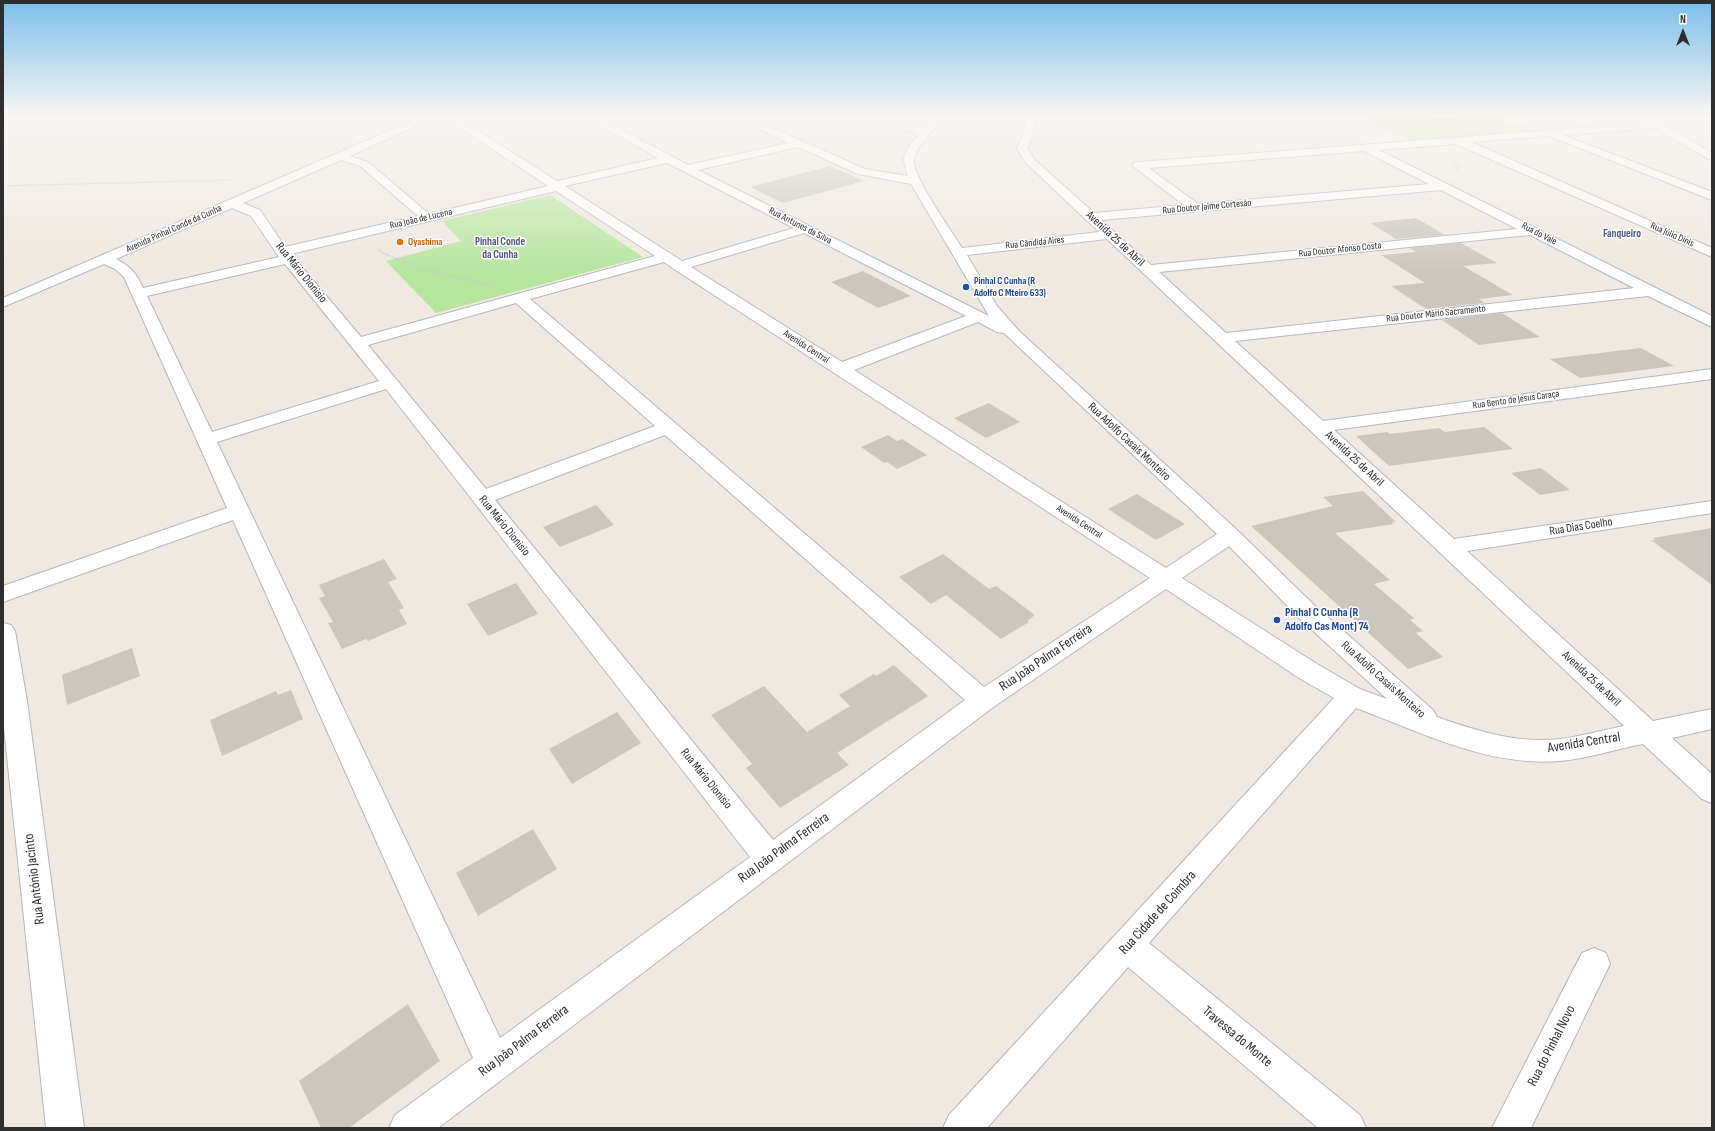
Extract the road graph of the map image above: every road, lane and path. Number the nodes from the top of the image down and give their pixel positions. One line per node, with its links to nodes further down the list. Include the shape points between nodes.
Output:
1 (311, 169): 20 (street, Avenida Pinhal Conde da Cunha)
2 (370, 169): 23 (street)
3 (531, 169): 17 (street, Avenida Central)
4 (628, 169): 17 (street, Rua João de Lucena)
5 (692, 169): 13 (street)
6 (855, 169): 15 (street)
7 (910, 169): 15 (street, Rua Adolfo Casais Monteiro)
8 (1038, 169): 22 (street, Avenida 25 de Abril)
9 (1143, 169): 21 (street)
10 (1409, 169): 18 (street, Rua do Vale)
11 (1521, 169): 29 (street, Rua Júlio Dinis)
12 (1641, 169): 19 (street)
13 (687, 170): 24 (street, Rua Antunes da Silva)
14 (236, 180): 16 (path)
15 (915, 181): 28 (street, Rua Adolfo Casais Monteiro)
16 (3, 186)
17 (558, 186): 23 (street, Rua João de Lucena); 31 (street, Avenida Central)
18 (1444, 186): 21 (street, Rua Doutor Jaime Cortesão); 25 (street, Rua do Vale)
19 (1712, 196)
20 (232, 203): 30 (street, Rua Mário Dionisio, via 256,213); 32 (street, Avenida Pinhal Conde da Cunha)
21 (1196, 208): 22 (street, Rua Doutor Jaime Cortesão)
22 (1091, 217): 27 (street, Avenida 25 de Abril)
23 (427, 218): 26 (street, Rua João de Lucena)
24 (805, 229): 33 (street); 39 (street, Rua Antunes da Silva)
25 (1532, 231): 34 (street, Rua Doutor Afonso Costa); 35 (street, Rua do Vale)
26 (360, 234): 30 (street, Rua João de Lucena); 37 (path, via 383,253 424,270 480,281)
27 (1111, 235): 28 (street, Rua Cândida Aires); 34 (street, Avenida 25 de Abril)
28 (959, 252): 41 (street, Rua Adolfo Casais Monteiro, via 990,308)
29 (1712, 253)
30 (285, 255): 36 (street, Rua João de Lucena); 43 (street, Rua Mário Dionisio)
31 (665, 257): 33 (street, Avenida Central); 37 (street)
32 (105, 259): 36 (street, via 120,266 130,275); 38 (street, Avenida Pinhal Conde da Cunha)
33 (679, 266): 44 (street, Avenida Central)
34 (1148, 269): 42 (street, Avenida 25 de Abril)
35 (1651, 291): 40 (street, Rua do Vale); 42 (street, Rua Doutor Mário Sacramento)
36 (138, 294): 49 (street)
37 (523, 297): 43 (street); 47 (street)
38 (3, 303)
39 (978, 317): 41 (street, Rua Antunes da Silva); 44 (street)
40 (1712, 322)
41 (1013, 334): 53 (street, Rua Adolfo Casais Monteiro)
42 (1222, 338): 48 (street, Avenida 25 de Abril)
43 (358, 343): 46 (street, Rua Mário Dionisio)
44 (840, 369): 55 (street, Avenida Central)
45 (1712, 374): 48 (street, Rua Bento de Jesus Caraça)
46 (389, 383): 49 (street); 50 (street, Rua Mário Dionisio)
47 (670, 427): 50 (street); 60 (street)
48 (1319, 427): 54 (street, Avenida 25 de Abril)
49 (205, 440): 52 (street)
50 (482, 498): 65 (street, Rua Mário Dionisio)
51 (1712, 507): 54 (street, Rua Dias Coelho)
52 (238, 511): 56 (street); 68 (street)
53 (1230, 536): 55 (street, Rua João Palma Ferreira); 62 (street, Rua Adolfo Casais Monteiro, via 1306,612)
54 (1449, 547): 63 (street, Avenida 25 de Abril)
55 (1166, 578): 59 (street, Avenida Central, via 1308,671); 60 (street, Rua João Palma Ferreira)
56 (3, 594)
57 (3, 631): 58 (street, Rua António Jacinto)
58 (6, 671): 69 (street, Rua António Jacinto)
59 (1351, 696): 62 (street, Avenida Central); 66 (street, Rua Cidade de Coimbra)
60 (983, 701): 65 (street, Rua João Palma Ferreira)
61 (1712, 719): 63 (street, Avenida Central)
62 (1434, 726): 63 (street, Avenida Central, via 1476,742 1516,750 1560,750)
63 (1647, 732): 64 (street, Avenida 25 de Abril)
64 (1712, 791)
65 (769, 858): 68 (street, Rua João Palma Ferreira)
66 (1128, 946): 71 (street, Rua Cidade de Coimbra); 72 (street, Travessa do Monte)
67 (1594, 964): 73 (street, Rua do Pinhal Novo)
68 (494, 1064): 70 (street, Rua João Palma Ferreira)
69 (65, 1128)
70 (408, 1128)
71 (962, 1128)
72 (1347, 1128)
73 (1511, 1128)

